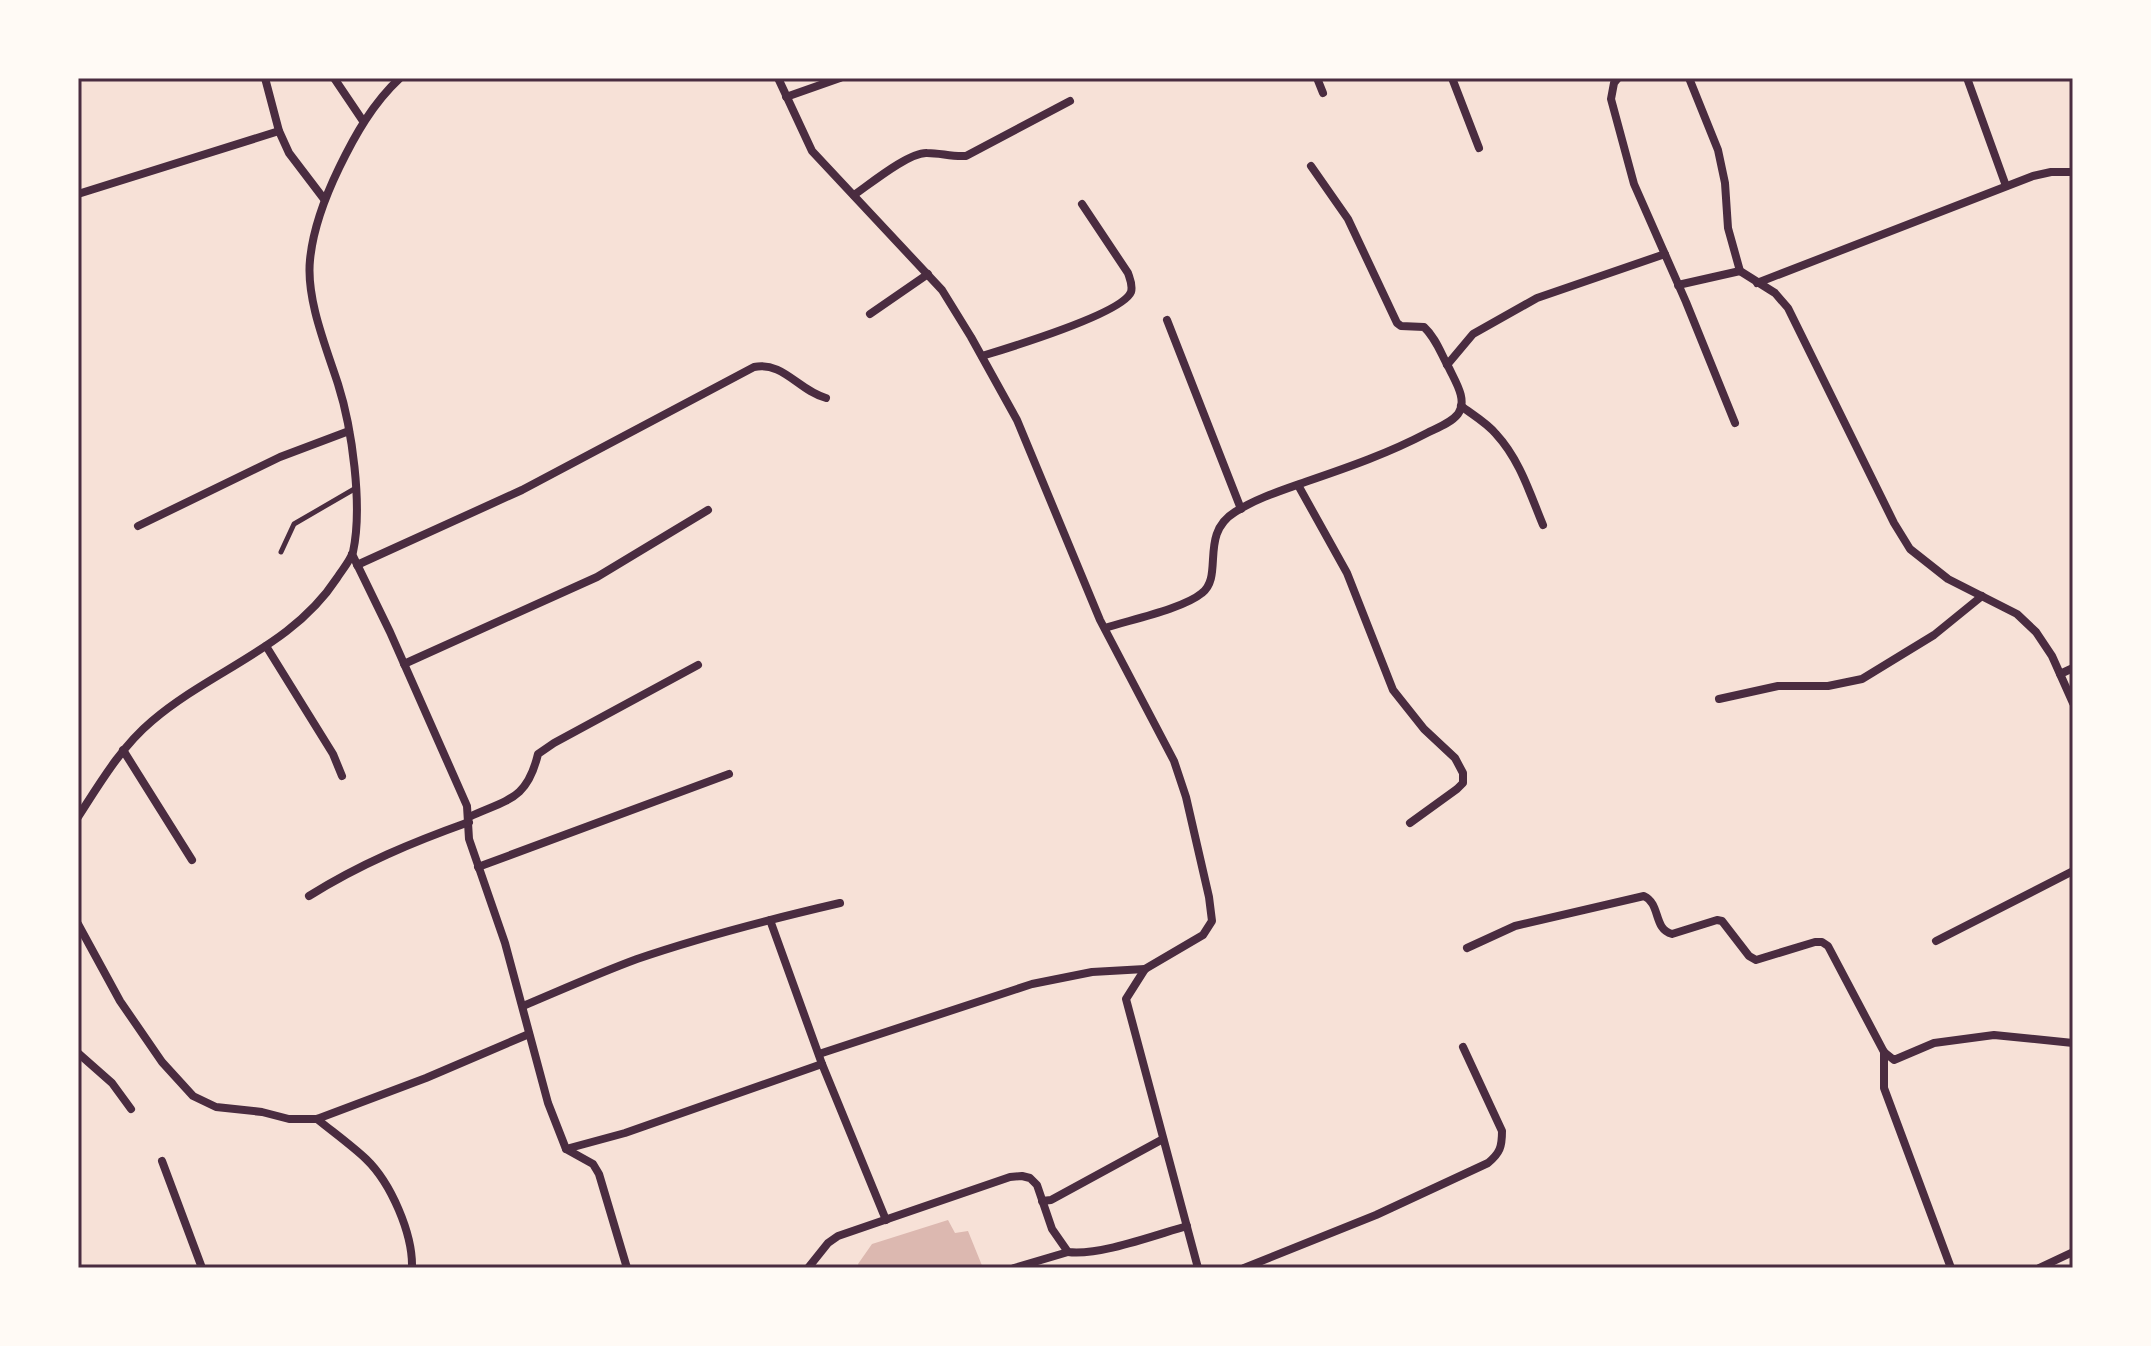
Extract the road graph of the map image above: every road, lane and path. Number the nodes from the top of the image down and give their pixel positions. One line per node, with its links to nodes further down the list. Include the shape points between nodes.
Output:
1 (265, 78): 15 (street)
2 (334, 78): 14 (street)
3 (400, 78): 14 (street)
4 (778, 78): 12 (street)
5 (840, 78): 12 (street)
6 (1317, 78): 11 (street)
7 (1452, 78): 16 (street)
8 (1618, 78): 24 (street, via 1611,99 1616,120 1634,184)
9 (1689, 78): 25 (street, via 1718,150 1728,228)
10 (1967, 78): 19 (street)
11 (1323, 93)
12 (786, 97): 21 (street, via 812,151)
13 (1070, 101): 21 (street, via 966,156 914,156)
14 (363, 121): 22 (street)
15 (279, 131): 20 (street); 22 (street)
16 (1479, 148)
17 (1311, 166): 32 (street, via 1348,219 1397,323 1424,327)
18 (2073, 172): 19 (street, via 2051,172)
19 (2006, 186): 27 (street)
20 (78, 194)
21 (854, 195): 26 (street)
22 (324, 199): 36 (street, via 309,262 319,330)
23 (1082, 204): 31 (street, via 1128,273 1131,293 1042,338)
24 (1665, 254): 28 (street); 32 (street, via 1537,298 1473,334)
25 (1740, 271): 27 (street); 28 (street)
26 (928, 274): 29 (street); 31 (street)
27 (1757, 283): 46 (street, via 1788,308 1910,549 1948,579)
28 (1678, 285): 35 (street)
29 (870, 314)
30 (1167, 320): 39 (street)
31 (982, 356): 47 (street, via 1017,420)
32 (1447, 365): 34 (street)
33 (826, 398): 45 (street, via 812,395 776,367 754,367 522,490)
34 (1461, 406): 37 (street, via 1448,422 1392,451); 41 (street, via 1507,448)
35 (1735, 423)
36 (349, 431): 38 (street); 42 (street, via 280,457)
37 (1298, 485): 39 (street); 60 (street, via 1347,573 1393,690 1463,773 1457,789)
38 (356, 488): 43 (lane, via 294,524); 44 (street)
39 (1241, 509): 47 (street, via 1216,533 1210,583 1203,593)
40 (708, 510): 49 (street, via 597,577)
41 (1543, 525)
42 (138, 526)
43 (281, 552)
44 (352, 554): 45 (street); 48 (street, via 315,609)
45 (357, 565): 49 (street)
46 (1982, 596): 52 (street, via 2017,614 2036,632); 53 (street, via 1934,635 1862,679 1828,686 1778,686)
47 (1105, 628): 70 (street, via 1174,761 1212,921 1203,935)
48 (266, 646): 55 (street, via 172,704); 57 (street)
49 (404, 664): 59 (street, via 460,787)
50 (698, 665): 59 (street, via 554,743 538,754 532,777 520,793)
51 (2073, 668): 52 (street)
52 (2060, 674): 54 (street)
53 (1719, 699)
54 (2073, 703)
55 (123, 750): 58 (street); 61 (street)
56 (729, 774): 62 (street)
57 (342, 776)
58 (78, 817)
59 (469, 820): 62 (street); 64 (street, via 400,847)
60 (1410, 823)
61 (192, 860)
62 (478, 867): 71 (street)
63 (2073, 871): 68 (street)
64 (309, 896)
65 (840, 903): 66 (street)
66 (770, 920): 71 (street, via 635,960); 77 (street)
67 (78, 924): 80 (street, via 120,1001 193,1096 216,1107)
68 (1936, 941)
69 (1467, 948): 75 (street, via 1515,926 1644,896 1654,904 1666,933 1722,921 1756,960 1822,942)
70 (1145, 969): 77 (street, via 1092,972 1032,984); 81 (street, via 1126,999)
71 (523, 1006): 72 (street)
72 (529, 1034): 80 (street); 82 (street)
73 (2073, 1043): 75 (street, via 1994,1035 1934,1043 1894,1060)
74 (1463, 1047): 95 (street, via 1502,1131 1498,1155 1376,1215)
75 (1884, 1052): 96 (street, via 1884,1088)
76 (78, 1053): 79 (street, via 112,1083)
77 (819, 1054): 78 (street)
78 (822, 1064): 82 (street); 85 (street)
79 (131, 1109)
80 (317, 1119): 90 (street, via 369,1161 386,1187 409,1238)
81 (1163, 1139): 84 (street); 86 (street)
82 (566, 1149): 91 (street, via 593,1164 599,1174)
83 (162, 1161): 89 (street)
84 (1042, 1201): 85 (street, via 1030,1178 1010,1177); 87 (street)
85 (886, 1220): 92 (street, via 838,1236)
86 (1187, 1226): 87 (street, via 1096,1251); 94 (street)
87 (1068, 1252): 93 (street)
88 (2073, 1252): 97 (street)
89 (202, 1268)
90 (412, 1268)
91 (627, 1268)
92 (808, 1268)
93 (1014, 1268)
94 (1198, 1268)
95 (1244, 1268)
96 (1951, 1268)
97 (2039, 1268)

